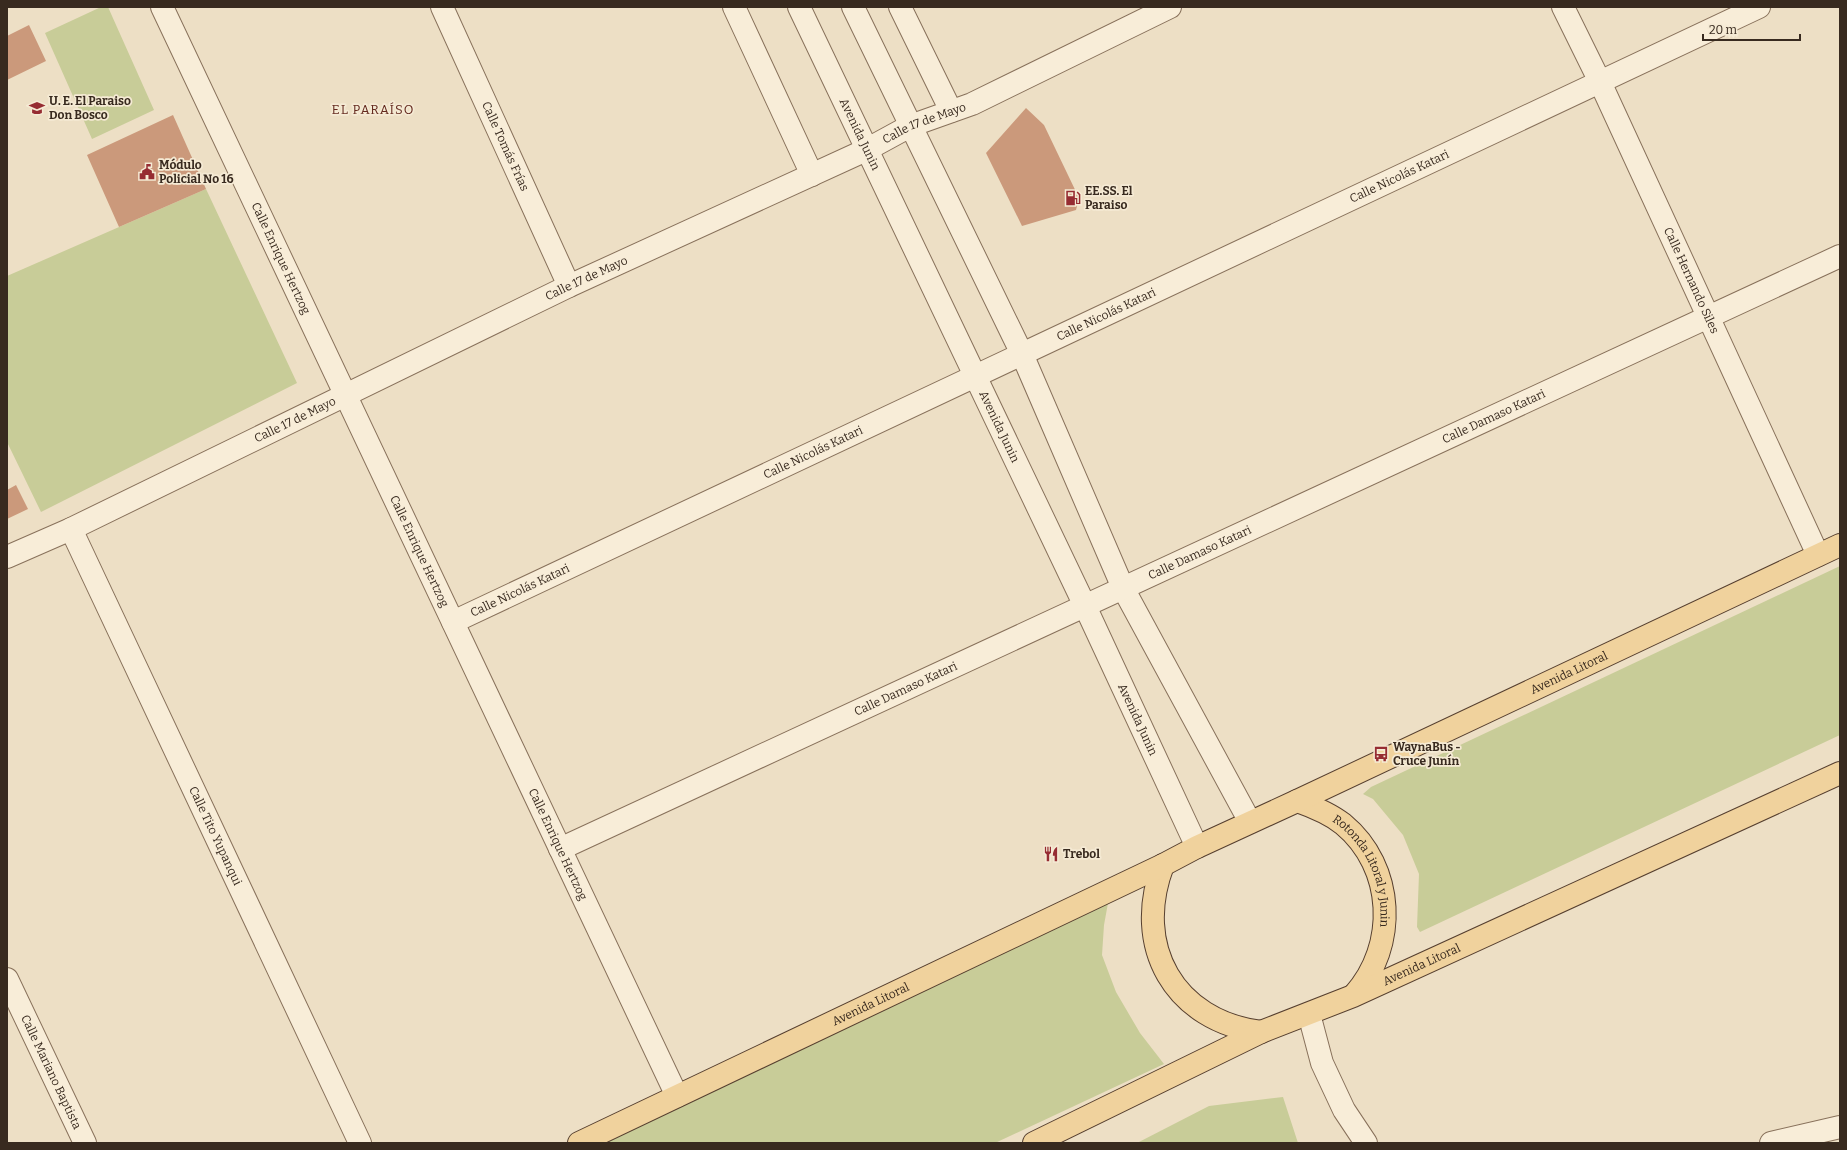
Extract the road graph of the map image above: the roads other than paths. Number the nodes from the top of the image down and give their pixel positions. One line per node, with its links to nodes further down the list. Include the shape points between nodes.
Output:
1 (162, 7): 20 (street, Calle Enrique Hertzog)
2 (442, 7): 16 (street, Calle Tomás Frías)
3 (734, 7): 14 (street)
4 (799, 7): 13 (street, Avenida Junin)
5 (853, 7): 12 (street)
6 (900, 7): 11 (street)
7 (1170, 7): 11 (street, Calle 17 de Mayo, via 972,104)
8 (1563, 7): 10 (street, Calle Hernando Siles)
9 (1759, 7): 10 (street, Calle Nicolás Katari)
10 (1600, 82): 17 (street, Calle Hernando Siles); 18 (street, Calle Nicolás Katari)
11 (951, 111): 12 (street, Calle 17 de Mayo)
12 (910, 126): 13 (street, Calle 17 de Mayo); 18 (street)
13 (866, 150): 14 (street, Calle 17 de Mayo); 19 (street, Avenida Junin)
14 (812, 175): 16 (street, Calle 17 de Mayo)
15 (1840, 256): 17 (street, Calle Damaso Katari)
16 (569, 286): 20 (street, Calle 17 de Mayo)
17 (1707, 318): 23 (street, Calle Hernando Siles); 25 (street, Calle Damaso Katari)
18 (1022, 354): 19 (street, Calle Nicolás Katari); 25 (street)
19 (975, 376): 26 (street, Avenida Junin); 27 (street, Calle Nicolás Katari)
20 (346, 396): 21 (street, Calle 17 de Mayo); 27 (street, Calle Enrique Hertzog)
21 (71, 529): 24 (street, Calle 17 de Mayo); 41 (street, Calle Tito Yupanqui)
22 (1840, 545): 23 (main road, Avenida Litoral)
23 (1818, 555): 29 (main road, Avenida Litoral)
24 (7, 558)
25 (1123, 588): 26 (street, Calle Damaso Katari); 30 (street)
26 (1085, 606): 31 (street, Avenida Junin); 32 (street, Calle Damaso Katari)
27 (453, 622): 32 (street, Calle Enrique Hertzog)
28 (1840, 773): 35 (main road, Avenida Litoral)
29 (1297, 801): 30 (main road); 35 (main road, Rotonda Litoral y Junin, via 1322,810 1348,829 1361,842 1379,876 1386,914 1383,940 1372,970)
30 (1250, 822): 31 (main road)
31 (1197, 846): 33 (main road)
32 (560, 849): 38 (street, Calle Enrique Hertzog)
33 (1163, 865): 37 (main road, via 1152,912 1155,944 1167,974 1187,1000 1213,1018 1238,1028); 38 (main road, Avenida Litoral)
34 (7, 980): 40 (street, Calle Mariano Baptista)
35 (1353, 996): 36 (main road, Rotonda Litoral y Junin)
36 (1309, 1014): 37 (main road, Rotonda Litoral y Junin); 44 (street, via 1322,1064 1344,1110)
37 (1261, 1032): 43 (main road)
38 (677, 1096): 42 (main road, Avenida Litoral)
39 (1840, 1127): 45 (street)
40 (85, 1143)
41 (360, 1143)
42 (579, 1143)
43 (1034, 1143)
44 (1366, 1143)
45 (1771, 1143)

